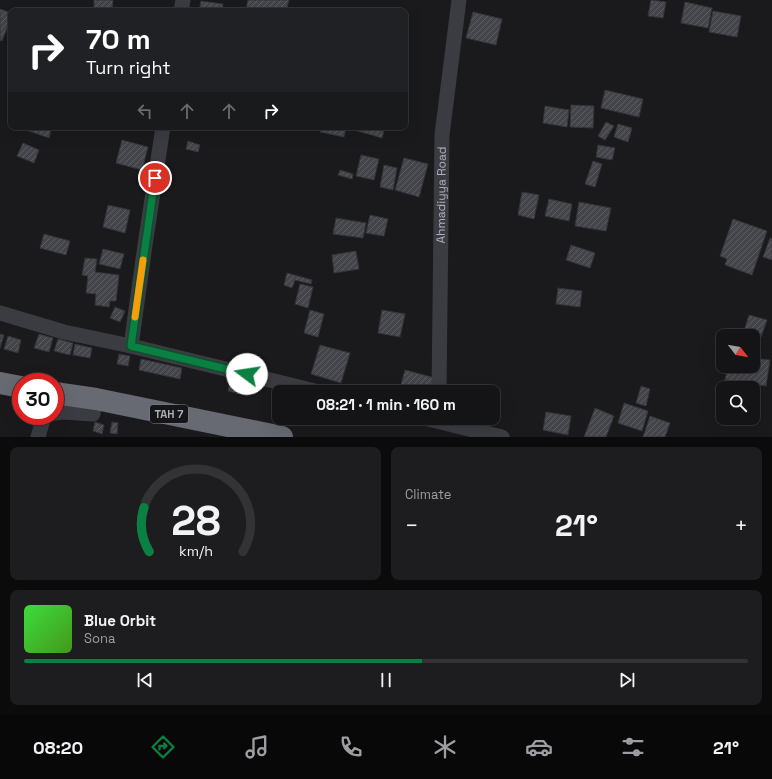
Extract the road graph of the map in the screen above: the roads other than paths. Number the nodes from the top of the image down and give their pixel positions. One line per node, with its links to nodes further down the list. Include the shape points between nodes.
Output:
1 (459, 0): 8 (street, Ahmadiyya Road, via 442,135)
2 (163, 130): 4 (street)
3 (0, 313): 4 (street, via 64,332)
4 (131, 346): 7 (street)
5 (0, 383): 6 (highway)
6 (12, 385)
7 (290, 385)
8 (439, 385)
9 (64, 395): 10 (highway, TAH 7)
10 (96, 400): 11 (street, via 93,414); 15 (highway, TAH 7)
11 (64, 412)
12 (41, 425): 14 (street)
13 (456, 425): 16 (street)
14 (38, 437)
15 (282, 437)
16 (502, 437)

